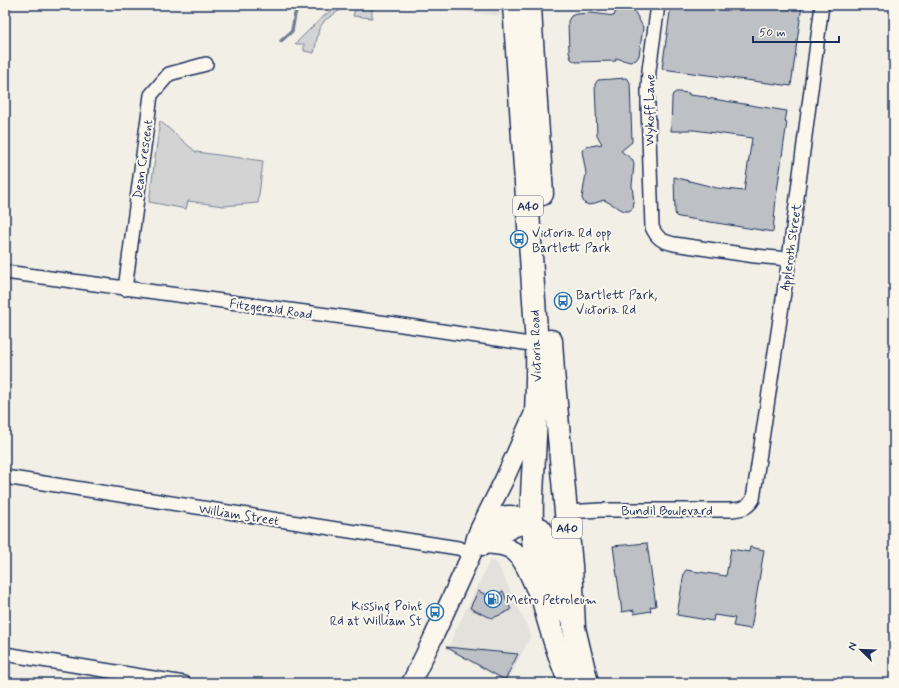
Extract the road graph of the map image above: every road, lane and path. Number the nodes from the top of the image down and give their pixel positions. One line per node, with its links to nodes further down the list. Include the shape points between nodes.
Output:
1 (514, 5): 9 (highway, Victoria Road / A40)
2 (530, 5): 10 (highway, Victoria Road / A40)
3 (658, 5): 6 (street, Wykoff Lane, via 648,89 651,215 656,236 674,244)
4 (822, 5): 6 (street, Appleroth Street)
5 (206, 64): 8 (street, Dean Crescent, via 169,74 151,95)
6 (788, 259): 13 (street, Appleroth Street)
7 (5, 272): 8 (street, Fitzgerald Road)
8 (125, 289): 9 (street, Fitzgerald Road)
9 (537, 344): 11 (highway, Victoria Road / A40)
10 (553, 372): 14 (highway, Victoria Road / A40); 15 (highway, via 549,456 544,497)
11 (536, 407): 15 (highway, Victoria Road / A40); 16 (street)
12 (5, 477): 16 (street, William Street, via 458,548)
13 (754, 488): 14 (street, Bundil Boulevard, via 750,504 741,509)
14 (566, 512): 22 (highway, Victoria Road / A40, via 574,628)
15 (532, 522): 16 (street); 17 (highway, Victoria Road / A40); 22 (highway, via 546,538 574,658)
16 (479, 543): 17 (street, via 506,547 518,554); 20 (street)
17 (543, 605): 21 (highway, Victoria Road / A40)
18 (5, 654): 19 (street)
19 (184, 683)
20 (411, 683)
21 (570, 683)
22 (585, 683)

